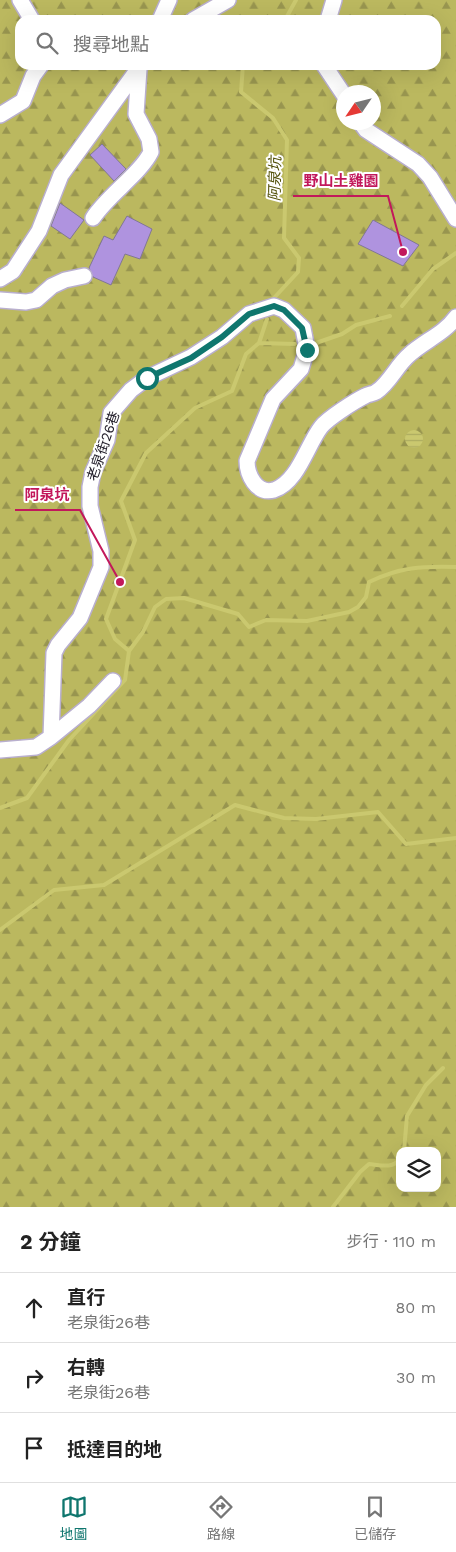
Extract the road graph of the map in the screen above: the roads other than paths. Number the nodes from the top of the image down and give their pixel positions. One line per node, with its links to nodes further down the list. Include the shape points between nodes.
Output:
1 (20, 0): 5 (street)
2 (169, 0): 6 (street)
3 (228, 0): 7 (street)
4 (334, 0): 8 (street)
5 (29, 15)
6 (162, 15)
7 (202, 15)
8 (330, 15)
9 (37, 70): 14 (street, via 23,101)
10 (140, 70): 19 (street, via 61,175 40,231 13,272)
11 (142, 70): 16 (street, via 136,114 149,139 151,152)
12 (327, 70): 13 (street)
13 (338, 85)
14 (0, 115)
15 (366, 130): 17 (street, via 418,164 430,176)
16 (93, 218)
17 (456, 219)
18 (84, 276): 20 (street, via 52,286 36,300)
19 (0, 279)
20 (0, 300)
21 (454, 320): 23 (street, 老泉街26巷, via 428,343 409,354 377,392 364,396 322,425 291,477 271,491 252,481 247,471 248,461 273,398 302,370 307,350 302,328 284,310 274,306 249,314 214,342 131,390 111,412 107,440 92,472 90,506 101,551 101,567 80,618 54,653)
22 (113, 681): 23 (street, via 84,711)
23 (51, 737): 24 (street, via 36,747)
24 (0, 750)

